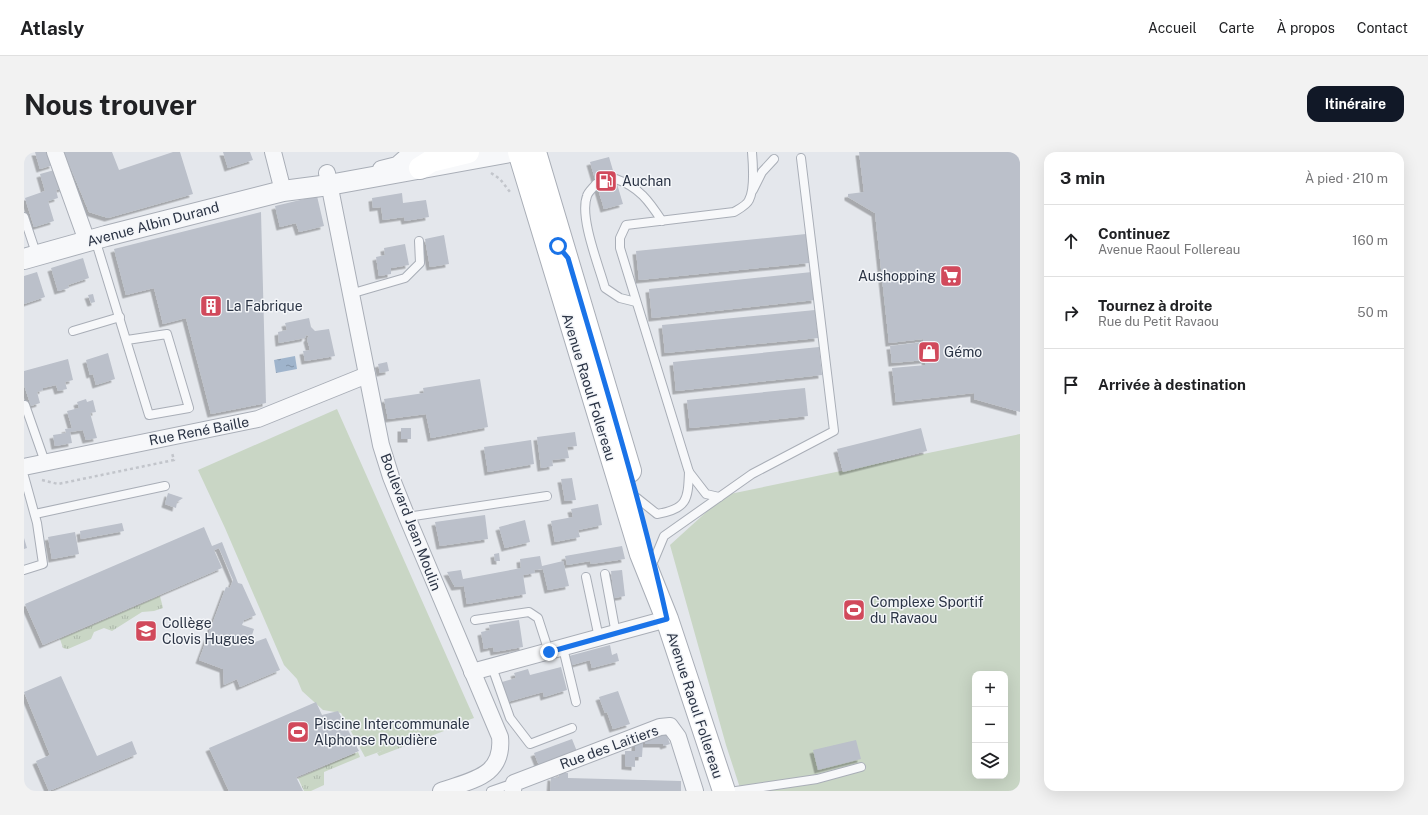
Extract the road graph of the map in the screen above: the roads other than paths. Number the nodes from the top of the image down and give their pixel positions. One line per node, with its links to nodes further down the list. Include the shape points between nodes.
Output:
1 (55, 152): 19 (street)
2 (273, 152): 15 (street)
3 (468, 152): 9 (main road, via 431,160)
4 (510, 152): 9 (street, Avenue Albin Durand)
5 (519, 152): 44 (main road, Avenue Raoul Follereau, via 641,554)
6 (526, 152): 22 (street, via 558,246)
7 (535, 152): 22 (main road, Avenue Raoul Follereau)
8 (752, 152): 16 (lane)
9 (419, 157): 12 (street, Avenue Albin Durand)
10 (801, 158): 36 (lane, via 834,431 752,474)
11 (774, 159): 16 (lane, via 762,172)
12 (328, 179): 15 (street, Avenue Albin Durand); 23 (street, Boulevard Jean Moulin)
13 (616, 179): 18 (lane, via 637,188)
14 (596, 184): 24 (lane, via 587,195 586,223 605,288 620,298)
15 (283, 191): 19 (street, Avenue Albin Durand)
16 (752, 192): 18 (lane, via 749,201 734,212)
17 (24, 217): 21 (lane)
18 (662, 221): 24 (lane, via 626,225 620,238 620,248)
19 (91, 240): 21 (street, Avenue Albin Durand); 25 (lane)
20 (419, 241): 23 (lane, via 420,263 405,278)
21 (30, 258)
22 (568, 258): 37 (main road, Avenue Raoul Follereau)
23 (350, 294): 28 (street, Boulevard Jean Moulin)
24 (636, 302): 32 (lane)
25 (120, 317): 26 (lane); 27 (lane)
26 (73, 331)
27 (127, 340): 27 (lane, via 149,415 189,408 167,334)
28 (367, 375): 30 (street, Rue René Baille, via 258,419); 39 (street, Boulevard Jean Moulin, via 381,445 390,476)
29 (26, 405): 30 (lane)
30 (45, 462): 31 (street, Rue René Baille)
31 (24, 467)
32 (689, 472): 36 (lane, via 706,494); 37 (lane, via 685,501 673,511 658,514)
33 (24, 480): 38 (lane)
34 (165, 486): 38 (lane)
35 (547, 496): 39 (lane)
36 (719, 497): 40 (lane, via 664,536)
37 (637, 498): 40 (main road, Avenue Raoul Follereau)
38 (35, 514): 41 (lane, via 43,564)
39 (407, 517): 50 (street, Boulevard Jean Moulin)
40 (654, 560): 44 (main road, Avenue Raoul Follereau)
41 (24, 570)
42 (605, 574): 46 (lane)
43 (586, 577): 47 (lane)
44 (667, 619): 46 (street); 58 (main road, Avenue Raoul Follereau)
45 (474, 620): 48 (lane, via 529,612 538,618)
46 (616, 634): 47 (street)
47 (598, 638): 48 (street)
48 (556, 650): 49 (street); 51 (lane)
49 (492, 667): 50 (street); 52 (lane, via 510,718 530,744)
50 (472, 672): 55 (street, Boulevard Jean Moulin, via 500,736 501,750 496,763 487,774)
51 (576, 702)
52 (572, 728)
53 (861, 767): 59 (lane, via 818,779)
54 (513, 787): 56 (lane); 57 (street, Rue des Laitiers, via 660,727 670,726 678,736)
55 (441, 791)
56 (490, 791)
57 (695, 791)
58 (724, 791)
59 (736, 791)

